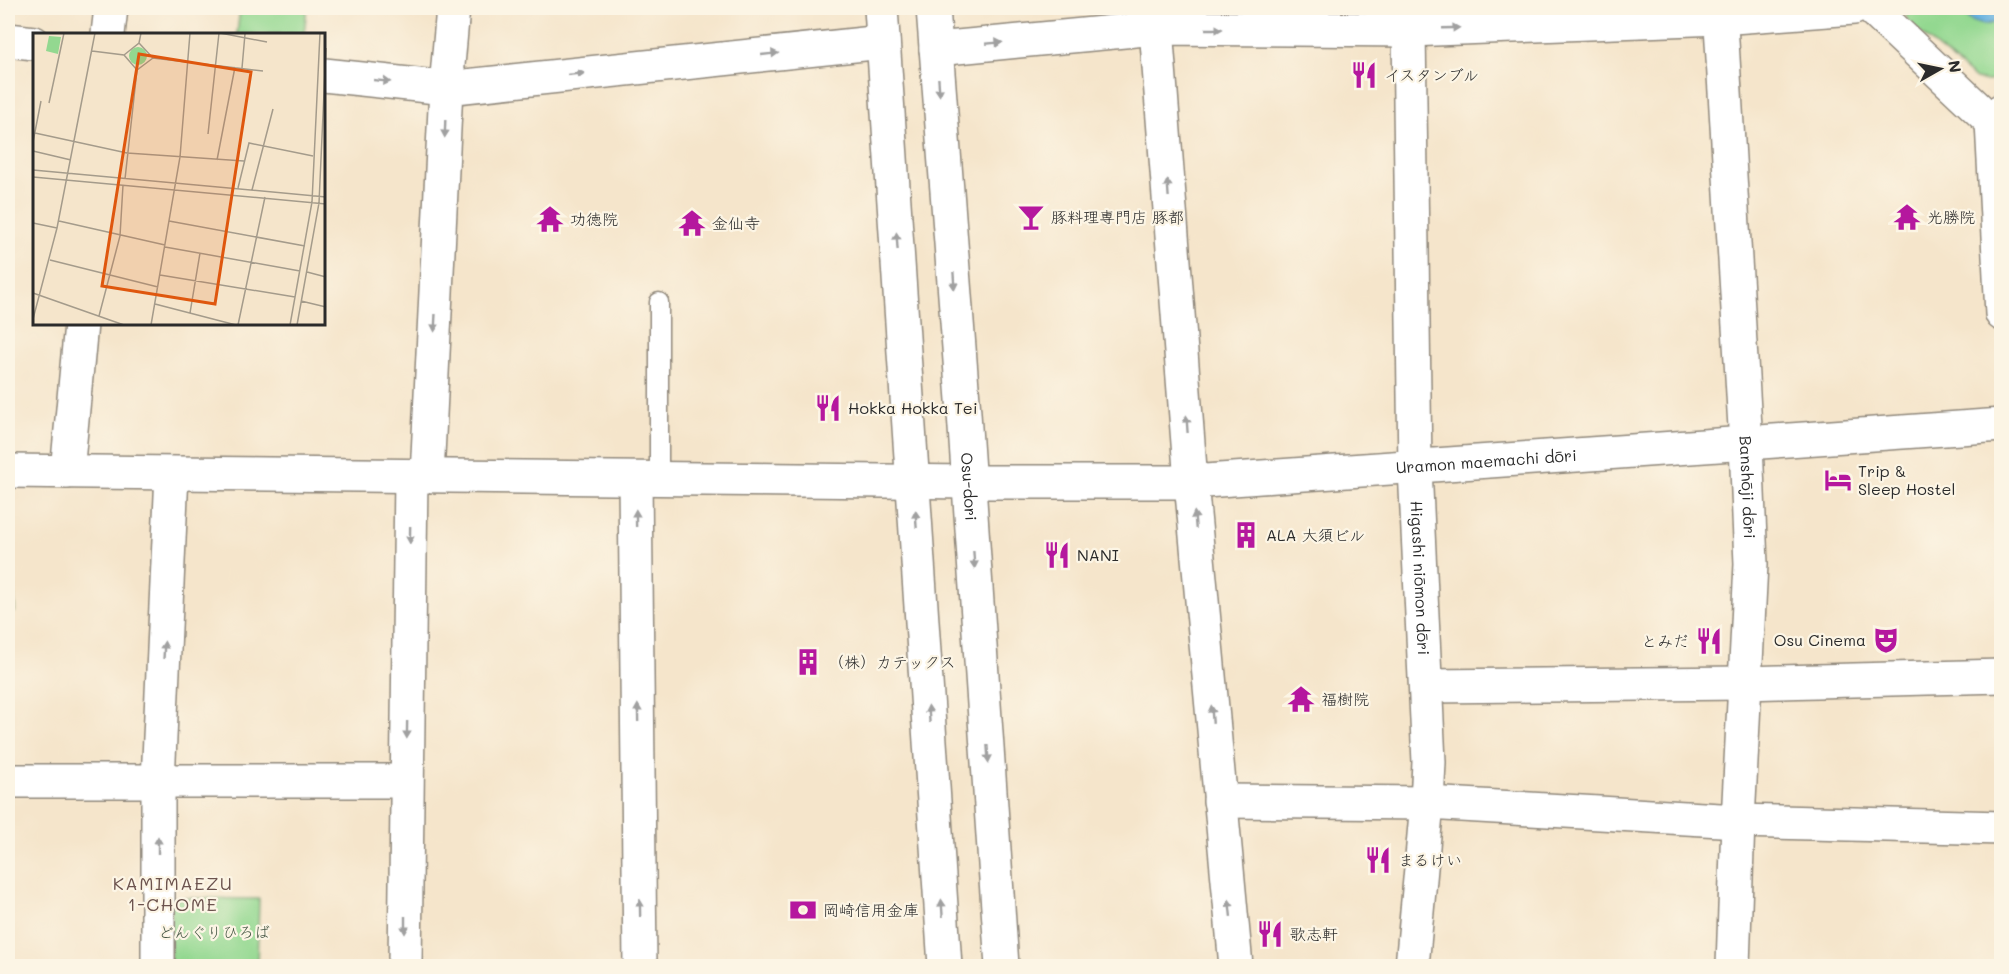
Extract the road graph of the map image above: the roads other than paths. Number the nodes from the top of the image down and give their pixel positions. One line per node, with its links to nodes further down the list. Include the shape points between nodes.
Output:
1 (111, 8): 10 (street)
2 (453, 8): 16 (street)
3 (881, 8): 12 (street)
4 (933, 8): 14 (street, Osu-dori)
5 (1854, 8): 7 (street)
6 (1871, 8): 17 (street)
7 (1720, 13): 9 (street, one-way to 7); 22 (street, Banshōji dōri)
8 (1157, 18): 9 (street, one-way to 9); 14 (street, one-way to 8); 31 (street, one-way to 8)
9 (1409, 19): 23 (street, Higashi niōmon dōri)
10 (108, 33)
11 (8, 40): 13 (street)
12 (883, 42): 16 (street, one-way to 12); 29 (street, one-way to 12)
13 (33, 43)
14 (936, 49): 30 (street, Osu-dori, one-way to 30)
15 (326, 75): 16 (street, one-way to 16)
16 (446, 88): 27 (street, one-way to 27)
17 (1997, 116): 19 (street)
18 (659, 302): 28 (lane)
19 (2001, 314)
20 (81, 326): 25 (street)
21 (2001, 425): 22 (street, Uramon maemachi dōri)
22 (1746, 444): 23 (street, Uramon maemachi dōri); 33 (street, Banshōji dōri, via 1751,564)
23 (1415, 468): 31 (street, Uramon maemachi dōri); 34 (street, Higashi niōmon dōri)
24 (8, 471): 25 (street, Uramon maemachi dōri)
25 (67, 472): 26 (street, Uramon maemachi dōri)
26 (172, 474): 27 (street, Uramon maemachi dōri); 36 (street, one-way to 26)
27 (419, 476): 28 (street, Uramon maemachi dōri); 37 (street, one-way to 37)
28 (647, 479): 29 (street, Uramon maemachi dōri); 44 (street, one-way to 28)
29 (913, 482): 30 (street, Uramon maemachi dōri); 45 (street, one-way to 29)
30 (969, 482): 31 (street, Uramon maemachi dōri); 46 (street, Osu-dori, one-way to 46)
31 (1191, 482): 38 (street, one-way to 31)
32 (2001, 676): 33 (street)
33 (1745, 683): 34 (street); 40 (street, Banshōji dōri)
34 (1427, 686): 39 (street, Higashi niōmon dōri)
35 (8, 781): 36 (street)
36 (158, 781): 37 (street); 42 (street, one-way to 36)
37 (406, 781): 43 (street, one-way to 43)
38 (1220, 801): 39 (street); 47 (street, one-way to 38)
39 (1427, 803): 40 (street); 48 (street, Higashi niōmon dōri)
40 (1738, 821): 41 (street); 49 (street, Banshōji dōri)
41 (2001, 828)
42 (158, 966)
43 (405, 966)
44 (640, 966)
45 (945, 966)
46 (1002, 966)
47 (1236, 966)
48 (1412, 966)
49 (1733, 966)

